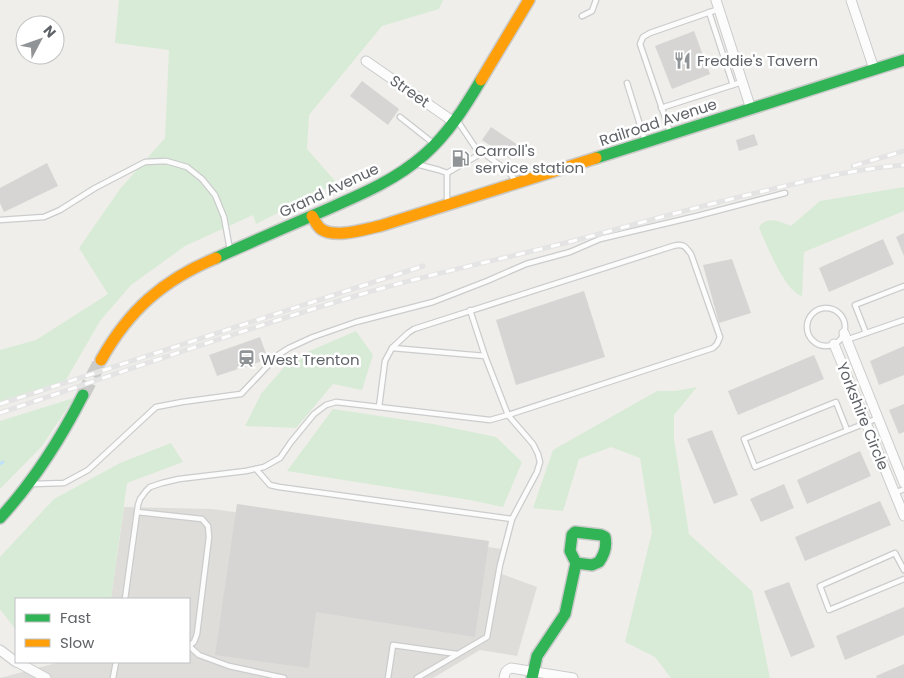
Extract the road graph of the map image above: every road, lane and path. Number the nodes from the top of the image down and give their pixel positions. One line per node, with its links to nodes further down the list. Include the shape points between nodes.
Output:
1 (529, 0): 15 (main road, Grand Avenue)
2 (596, 0): 6 (lane, via 592,11)
3 (851, 0): 9 (street)
4 (717, 4): 5 (lane); 11 (street)
5 (709, 12): 11 (lane); 12 (lane, via 643,37 640,44)
6 (582, 16)
7 (904, 60): 9 (main road, Railroad Avenue)
8 (366, 61): 15 (street, Street)
9 (874, 69): 13 (main road, Railroad Avenue)
10 (626, 83): 17 (lane)
11 (738, 84): 12 (lane); 13 (street)
12 (662, 108): 16 (lane)
13 (750, 109): 16 (main road, Railroad Avenue)
14 (400, 118): 18 (lane)
15 (455, 120): 18 (main road, Grand Avenue); 19 (lane)
16 (670, 134): 17 (main road, Railroad Avenue)
17 (646, 142): 22 (main road, Railroad Avenue)
18 (434, 144): 20 (main road, Grand Avenue)
19 (482, 153): 21 (lane); 22 (lane, via 508,171)
20 (413, 163): 21 (lane); 25 (main road, Grand Avenue, via 374,189)
21 (447, 173): 24 (lane)
22 (517, 183): 24 (main road, Railroad Avenue)
23 (785, 193): 44 (lane, via 600,239 570,252 526,264 433,302 356,322 313,338 278,355 241,394 156,407 88,470 64,484)
24 (448, 205): 25 (main road, Railroad Avenue, via 380,226 333,233 320,228)
25 (312, 216): 27 (main road, Grand Avenue)
26 (0, 220): 27 (lane, via 44,216 145,162 166,161 187,167 214,195 224,217)
27 (230, 251): 35 (main road, Grand Avenue, via 175,277 155,292 122,327)
28 (904, 286): 31 (lane, via 855,305)
29 (470, 310): 33 (lane, via 414,329); 34 (lane); 38 (lane, via 680,244 691,254 720,337 713,348)
30 (904, 320): 31 (lane)
31 (866, 333): 32 (lane, via 849,339)
32 (841, 338): 32 (lane, via 845,327 837,311 819,309 809,317 807,329 818,344 824,346); 39 (street, Yorkshire Circle); 40 (street, Yorkshire Circle)
33 (392, 348): 34 (lane); 37 (lane, via 385,361)
34 (485, 356): 38 (lane)
35 (100, 360)
36 (83, 395): 44 (main road, via 61,438)
37 (379, 407): 38 (lane, via 490,420); 42 (lane, via 336,402 326,405 314,414 280,458)
38 (508, 416): 50 (lane, via 533,444 540,462)
39 (878, 418): 40 (lane); 43 (street, Yorkshire Circle)
40 (866, 424): 41 (lane); 46 (street, Yorkshire Circle)
41 (847, 430): 41 (lane, via 755,468 744,439 836,402)
42 (256, 469): 47 (lane, via 179,479 150,487 140,499); 50 (lane, via 270,485 279,488)
43 (904, 483)
44 (29, 484): 49 (main road)
45 (904, 489): 46 (lane)
46 (895, 493): 48 (street, Yorkshire Circle)
47 (137, 512): 54 (lane); 55 (lane, via 202,519 208,526 197,634)
48 (904, 516)
49 (0, 518)
50 (512, 519): 58 (lane, via 487,637)
51 (576, 563): 62 (main road, via 565,614 537,656)
52 (904, 570): 53 (lane, via 895,553 820,586 829,610)
53 (904, 579)
54 (125, 598)
55 (190, 645)
56 (190, 647): 65 (lane, via 199,655 229,666)
57 (0, 650): 59 (street)
58 (458, 654): 66 (lane, via 393,644); 67 (lane)
59 (15, 661)
60 (18, 663): 63 (street)
61 (116, 663): 64 (lane)
62 (532, 675): 68 (street, via 512,668 504,673); 69 (street)
63 (46, 678)
64 (113, 678)
65 (284, 678)
66 (388, 678)
67 (418, 678)
68 (504, 678)
69 (573, 678)

